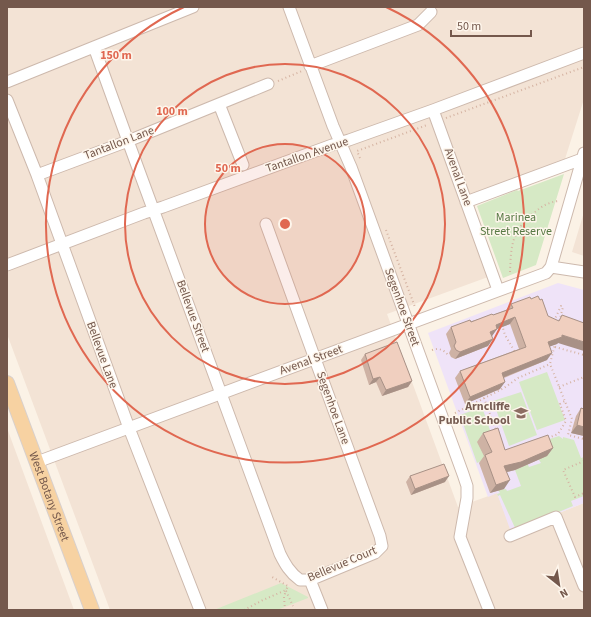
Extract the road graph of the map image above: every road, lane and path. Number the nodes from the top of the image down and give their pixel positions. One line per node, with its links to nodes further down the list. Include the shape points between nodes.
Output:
1 (193, 7): 4 (street)
2 (289, 7): 6 (street, Segenhoe Street)
3 (431, 12): 6 (street, via 418,24)
4 (94, 47): 10 (street); 16 (street, Bellevue Street)
5 (584, 53): 14 (street, Tantallon Avenue)
6 (310, 66): 17 (street, Segenhoe Street)
7 (584, 67): 15 (path)
8 (292, 76): 9 (path)
9 (283, 80)
10 (7, 82)
11 (268, 84): 13 (street, Tantallon Lane)
12 (7, 100): 21 (street, Bellevue Lane)
13 (219, 104): 16 (street, Tantallon Lane); 20 (street)
14 (433, 110): 15 (street, Avenal Lane); 17 (street, Tantallon Avenue)
15 (438, 121): 19 (path, via 357,151); 23 (street, Avenal Lane)
16 (128, 141): 21 (street, Tantallon Lane); 24 (street, Bellevue Street)
17 (340, 143): 24 (street, Tantallon Avenue); 35 (street, Segenhoe Street)
18 (583, 156): 22 (street); 23 (street)
19 (360, 159)
20 (243, 165)
21 (37, 175): 27 (street, Bellevue Lane)
22 (570, 201): 29 (street); 30 (path, via 546,204 522,223 515,235 510,253)
23 (466, 202): 32 (street, Avenal Lane)
24 (154, 210): 27 (street, Tantallon Avenue); 51 (street, Bellevue Street)
25 (266, 224): 44 (street, Segenhoe Lane)
26 (385, 226): 33 (path)
27 (62, 245): 28 (street, Tantallon Avenue); 55 (street, Bellevue Lane)
28 (7, 265)
29 (551, 267): 31 (street); 32 (street, Avenal Street, via 546,273)
30 (510, 272)
31 (584, 272)
32 (498, 290): 35 (street, Avenal Street)
33 (415, 307)
34 (558, 323): 37 (path, via 563,307 561,306)
35 (409, 324): 44 (street, Avenal Street); 74 (street, Segenhoe Street, via 467,486 460,536)
36 (502, 324): 42 (path)
37 (552, 324)
38 (552, 341): 39 (path)
39 (555, 347): 43 (path); 45 (path, via 552,349)
40 (432, 350): 41 (path, via 437,348)
41 (450, 354)
42 (517, 356)
43 (584, 356)
44 (315, 359): 51 (street, Avenal Street); 63 (street, Segenhoe Lane)
45 (550, 364): 47 (path); 50 (path)
46 (523, 368): 47 (path)
47 (526, 374): 52 (path)
48 (584, 377): 50 (path)
49 (7, 383): 60 (main road, West Botany Street)
50 (559, 387): 53 (path)
51 (221, 394): 55 (street, Avenal Street); 65 (street, Bellevue Street, via 280,554 293,575)
52 (484, 398): 54 (path); 56 (path)
53 (565, 401): 57 (path, via 560,404 566,421 558,434); 58 (path, via 572,419 568,435)
54 (455, 413)
55 (129, 428): 60 (street, Avenal Street); 70 (street, Bellevue Lane)
56 (497, 432)
57 (545, 439)
58 (584, 439)
59 (584, 461): 61 (path, via 563,470 575,497)
60 (36, 462): 69 (main road, West Botany Street)
61 (584, 493)
62 (510, 536): 66 (street, via 556,517)
63 (382, 546): 65 (street, Bellevue Court, via 375,553)
64 (272, 577): 67 (path, via 288,586)
65 (305, 580): 73 (street, Bellevue Street)
66 (584, 586)
67 (286, 590): 68 (path); 71 (path); 72 (path)
68 (293, 606)
69 (92, 610)
70 (200, 610)
71 (244, 610)
72 (285, 610)
73 (322, 610)
74 (489, 610)

